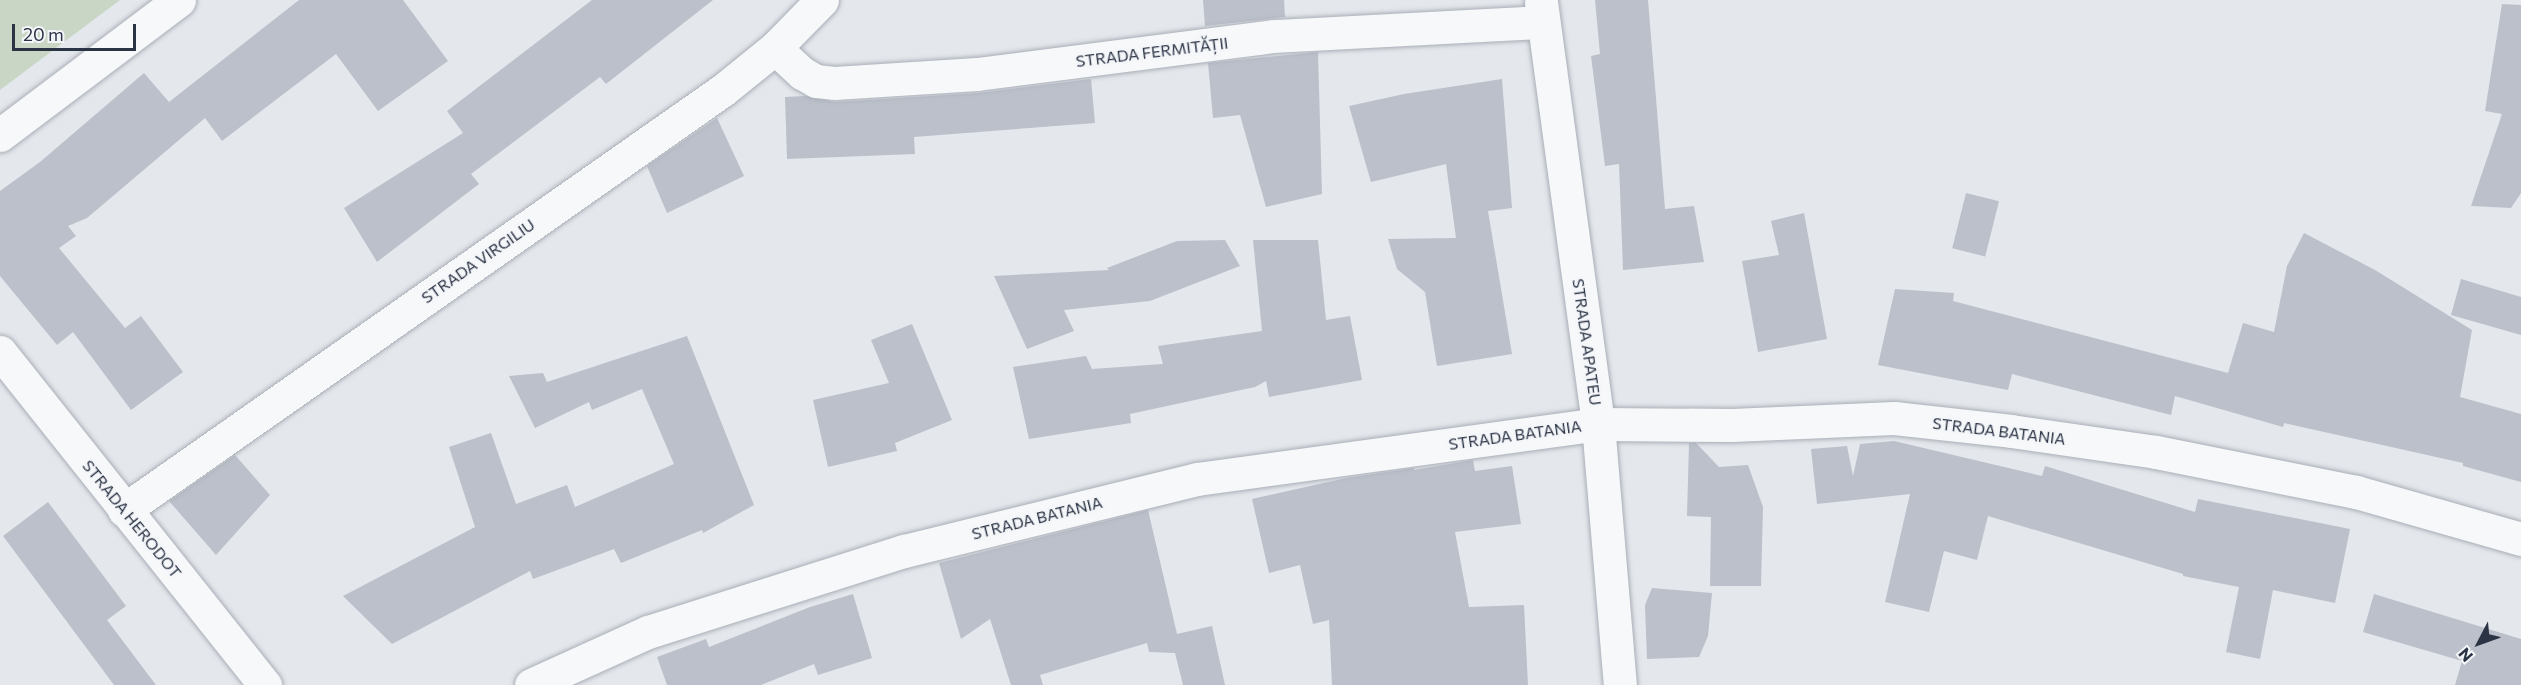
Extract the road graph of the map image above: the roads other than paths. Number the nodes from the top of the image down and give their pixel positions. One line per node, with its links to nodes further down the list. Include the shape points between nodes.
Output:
1 (179, 0): 5 (street)
2 (822, 0): 4 (street, STRADA VIRGILIU)
3 (1542, 11): 4 (street, STRADA FERMITĂȚII, via 1274,36 976,74 834,83 816,81 802,73); 7 (street, STRADA APATEU)
4 (775, 48): 8 (street, STRADA VIRGILIU, via 723,90)
5 (0, 135)
6 (0, 352): 8 (street, STRADA HERODOT)
7 (1598, 424): 9 (street, STRADA BATANIA, via 1732,425 1894,418 2011,431 2156,452 2356,492); 11 (street, STRADA BATANIA, via 1197,479 1062,512 904,551 648,632); 12 (street, STRADA APATEU)
8 (124, 510): 10 (street, STRADA HERODOT)
9 (2521, 539)
10 (265, 685)
11 (531, 685)
12 (1620, 685)

